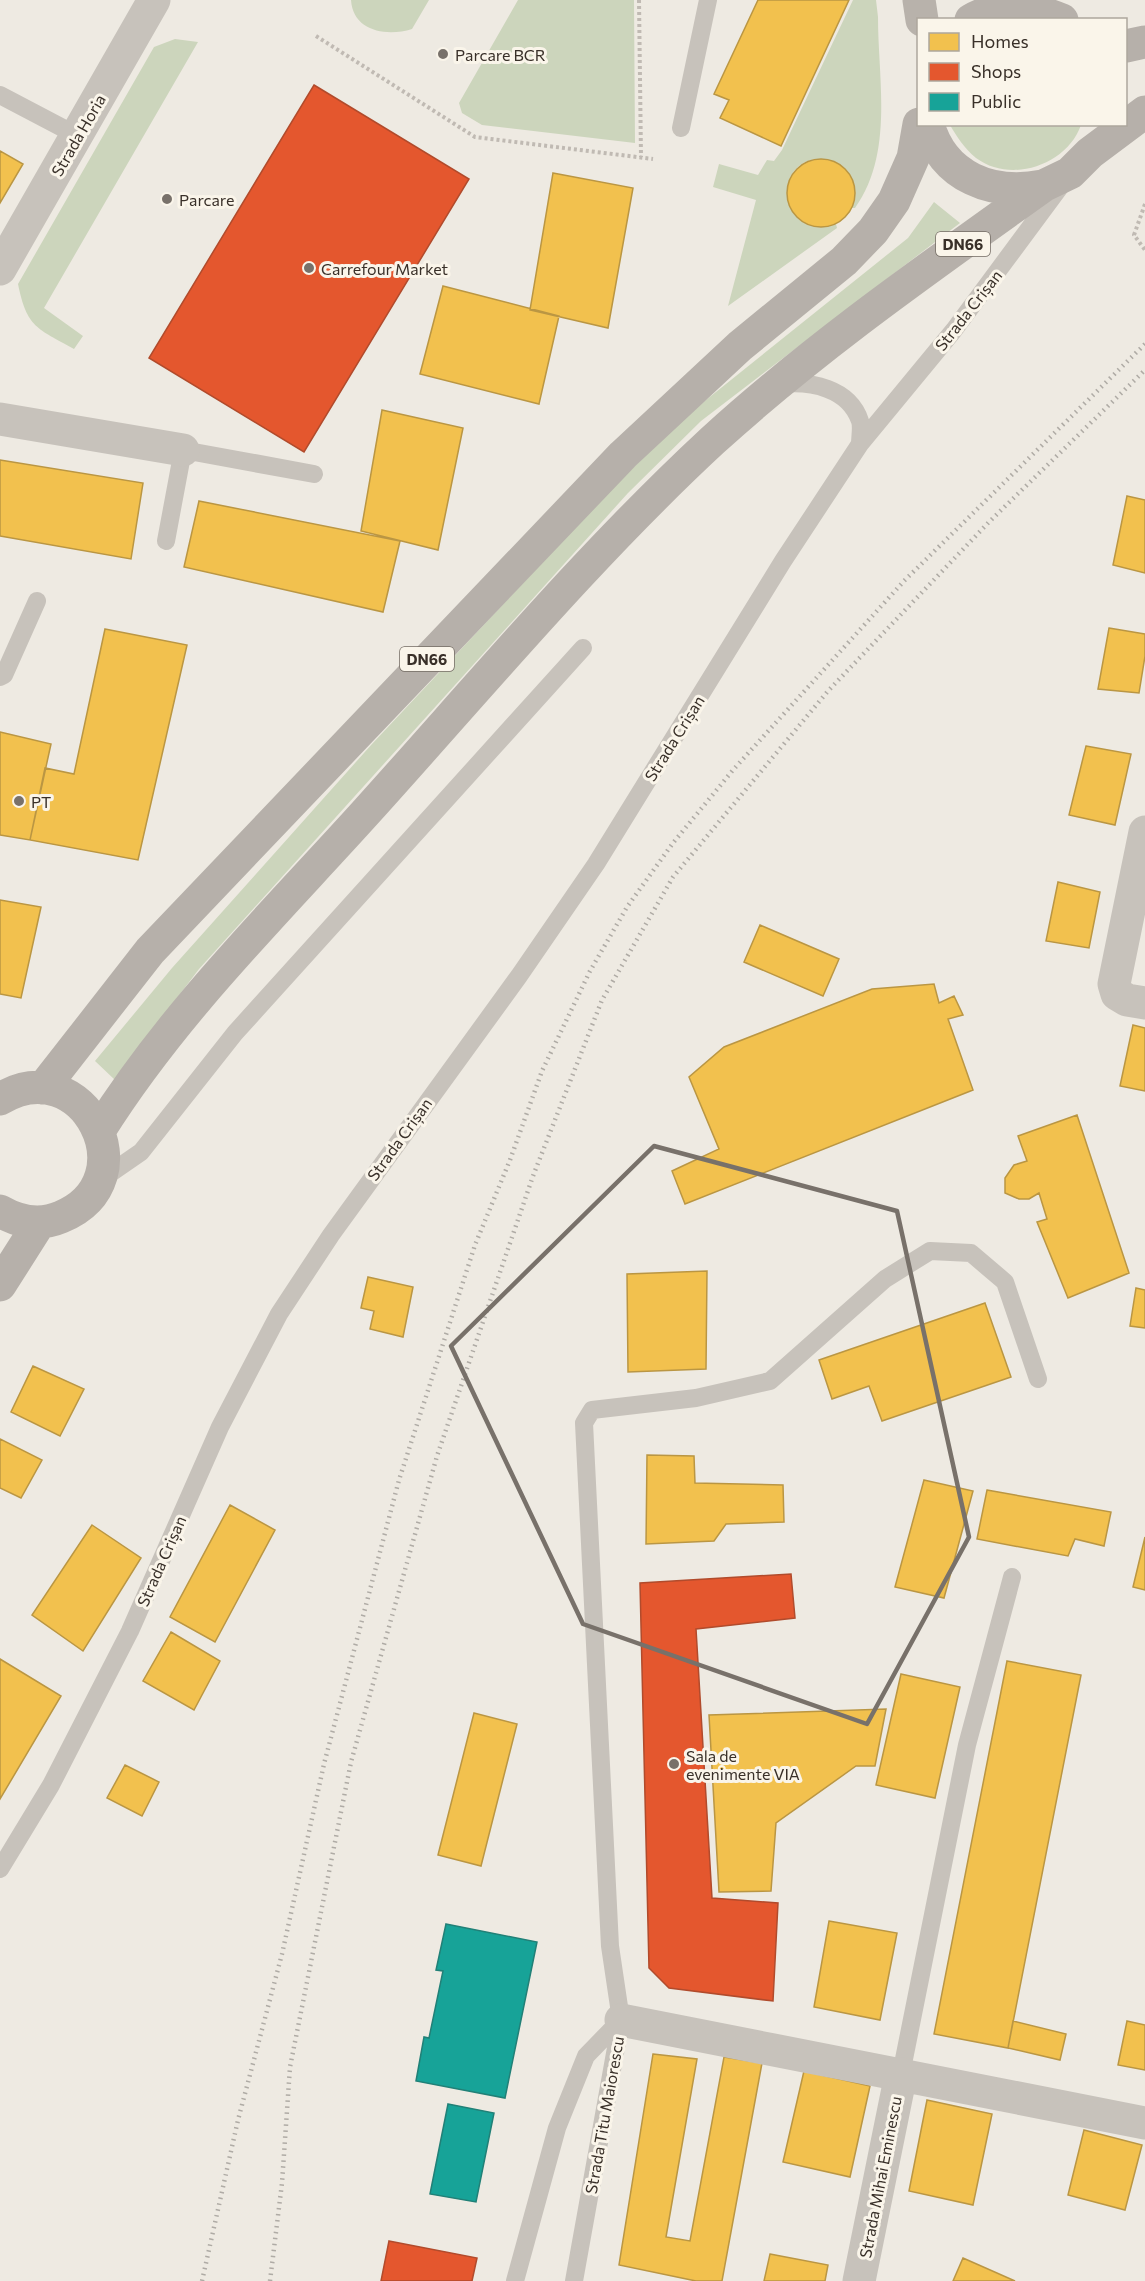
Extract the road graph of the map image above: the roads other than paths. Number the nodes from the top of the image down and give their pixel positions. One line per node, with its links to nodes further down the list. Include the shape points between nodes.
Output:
1 (154, 0): 16 (street, Strada Horia)
2 (708, 0): 15 (lane)
3 (919, 0): 5 (main road)
4 (1043, 10): 6 (main road, via 1002,8)
5 (922, 18)
6 (976, 18)
7 (1145, 42): 8 (main road)
8 (1127, 46)
9 (0, 95): 16 (lane)
10 (1145, 112): 11 (main road, DN66)
11 (1127, 124)
12 (919, 126): 30 (main road, DN66, via 913,158 894,201 873,231 844,261 676,403 600,478 150,951)
13 (929, 126): 17 (main road, via 952,165 968,177 1005,190)
14 (1125, 126): 17 (main road, DN66)
15 (681, 128)
16 (78, 136): 18 (street, Strada Horia)
17 (1077, 159): 19 (main road, DN66); 21 (lane, Strada Crișan, via 954,330)
18 (0, 269)
19 (778, 384): 21 (lane, via 817,383 846,399 860,421); 32 (main road, DN66, via 712,442 595,561 198,996 132,1078)
20 (0, 419): 22 (street)
21 (860, 444): 39 (lane, Strada Crișan, via 596,864 279,1314 220,1427 130,1631 51,1785)
22 (183, 450): 23 (lane); 24 (lane)
23 (314, 474)
24 (166, 541)
25 (37, 600): 27 (lane)
26 (583, 648): 33 (lane, via 235,1033 141,1152)
27 (0, 677)
28 (1145, 832): 29 (street, via 1114,984 1117,994)
29 (1145, 1004)
30 (43, 1088): 31 (main road); 32 (main road, via 73,1098 89,1113)
31 (3, 1095)
32 (99, 1131): 33 (main road, via 104,1148)
33 (99, 1181): 35 (main road, via 81,1206 55,1220)
34 (0, 1211): 35 (main road, via 18,1220)
35 (40, 1222): 36 (main road)
36 (0, 1285)
37 (1038, 1379): 40 (lane, via 1005,1282 971,1253 930,1251 885,1280 770,1381 696,1398 592,1410 584,1423 610,1946)
38 (1012, 1577): 41 (lane, via 967,1745)
39 (0, 1869)
40 (621, 2020): 41 (street); 43 (lane, Strada Titu Maiorescu, via 586,2056 561,2118); 44 (lane, Strada Titu Maiorescu)
41 (901, 2074): 42 (street); 45 (street, Strada Mihai Eminescu)
42 (1145, 2122)
43 (515, 2281)
44 (574, 2281)
45 (860, 2281)

